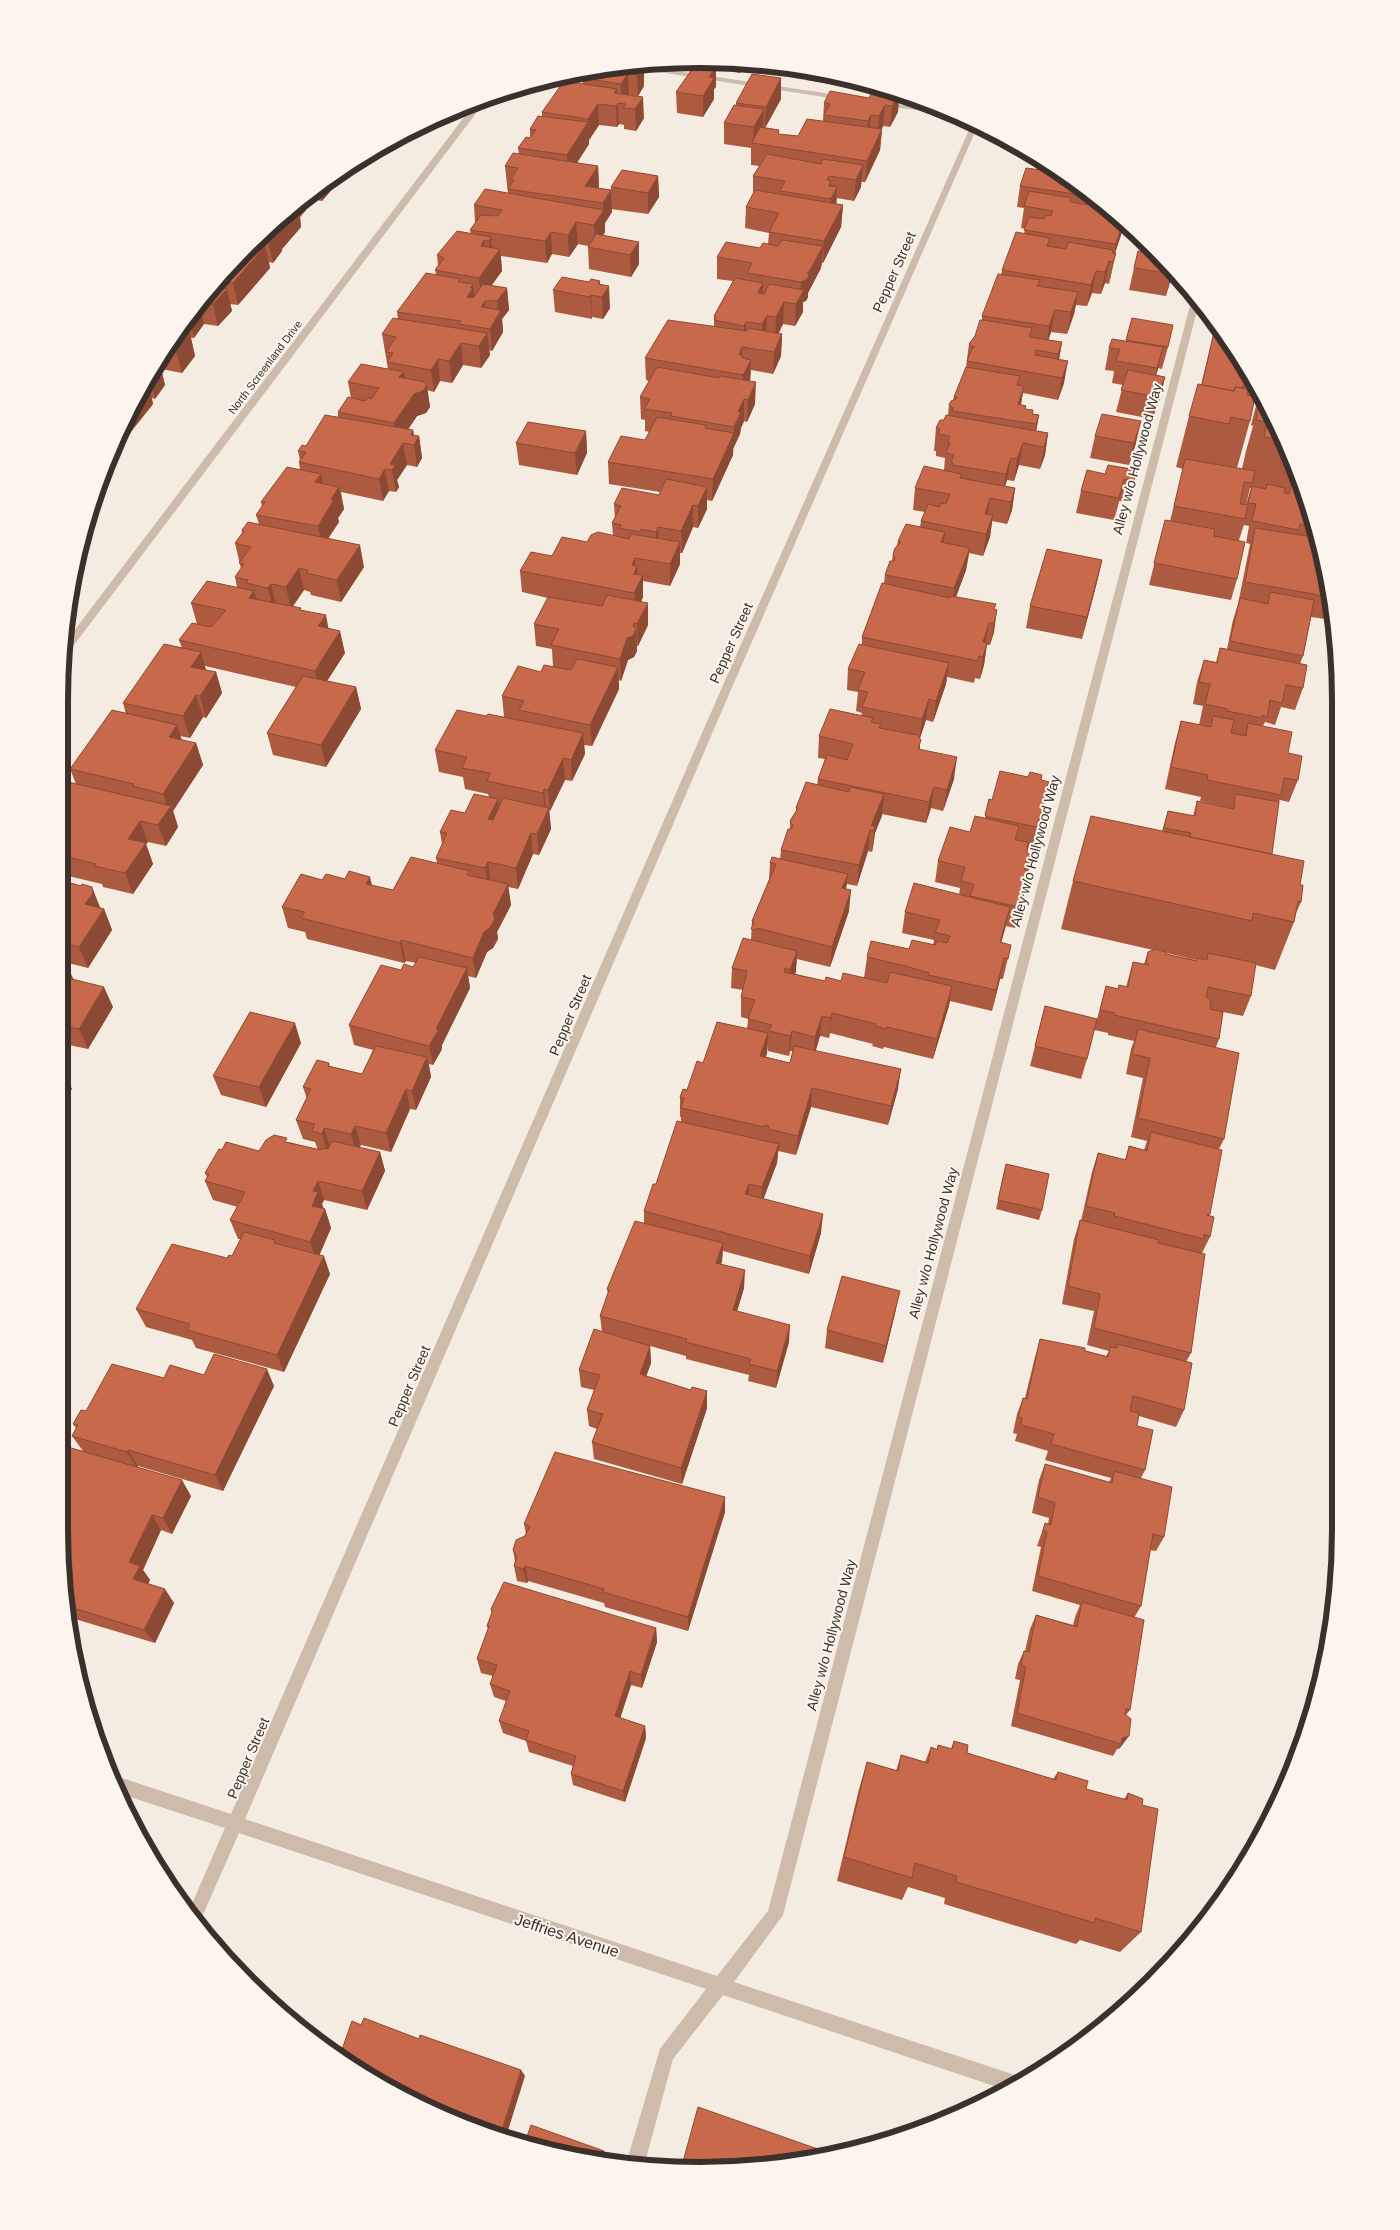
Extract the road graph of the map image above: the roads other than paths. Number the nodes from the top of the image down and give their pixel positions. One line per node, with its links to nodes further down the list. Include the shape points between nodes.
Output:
1 (653, 70): 2 (street)
2 (849, 99)
3 (878, 103): 5 (street)
4 (474, 110): 8 (street, North Screenland Drive)
5 (926, 110)
6 (973, 130): 10 (street, Pepper Street, via 724,694)
7 (1194, 305): 12 (street, Alley w/o Hollywood Way, via 775,1915)
8 (71, 642)
9 (122, 1786): 10 (street, Jeffries Avenue)
10 (236, 1824): 11 (street, Pepper Street); 12 (street, Jeffries Avenue)
11 (196, 1913)
12 (719, 1985): 13 (street, Jeffries Avenue); 14 (street, Alley w/o Hollywood Way, via 666,2055)
13 (1009, 2082)
14 (637, 2159)

